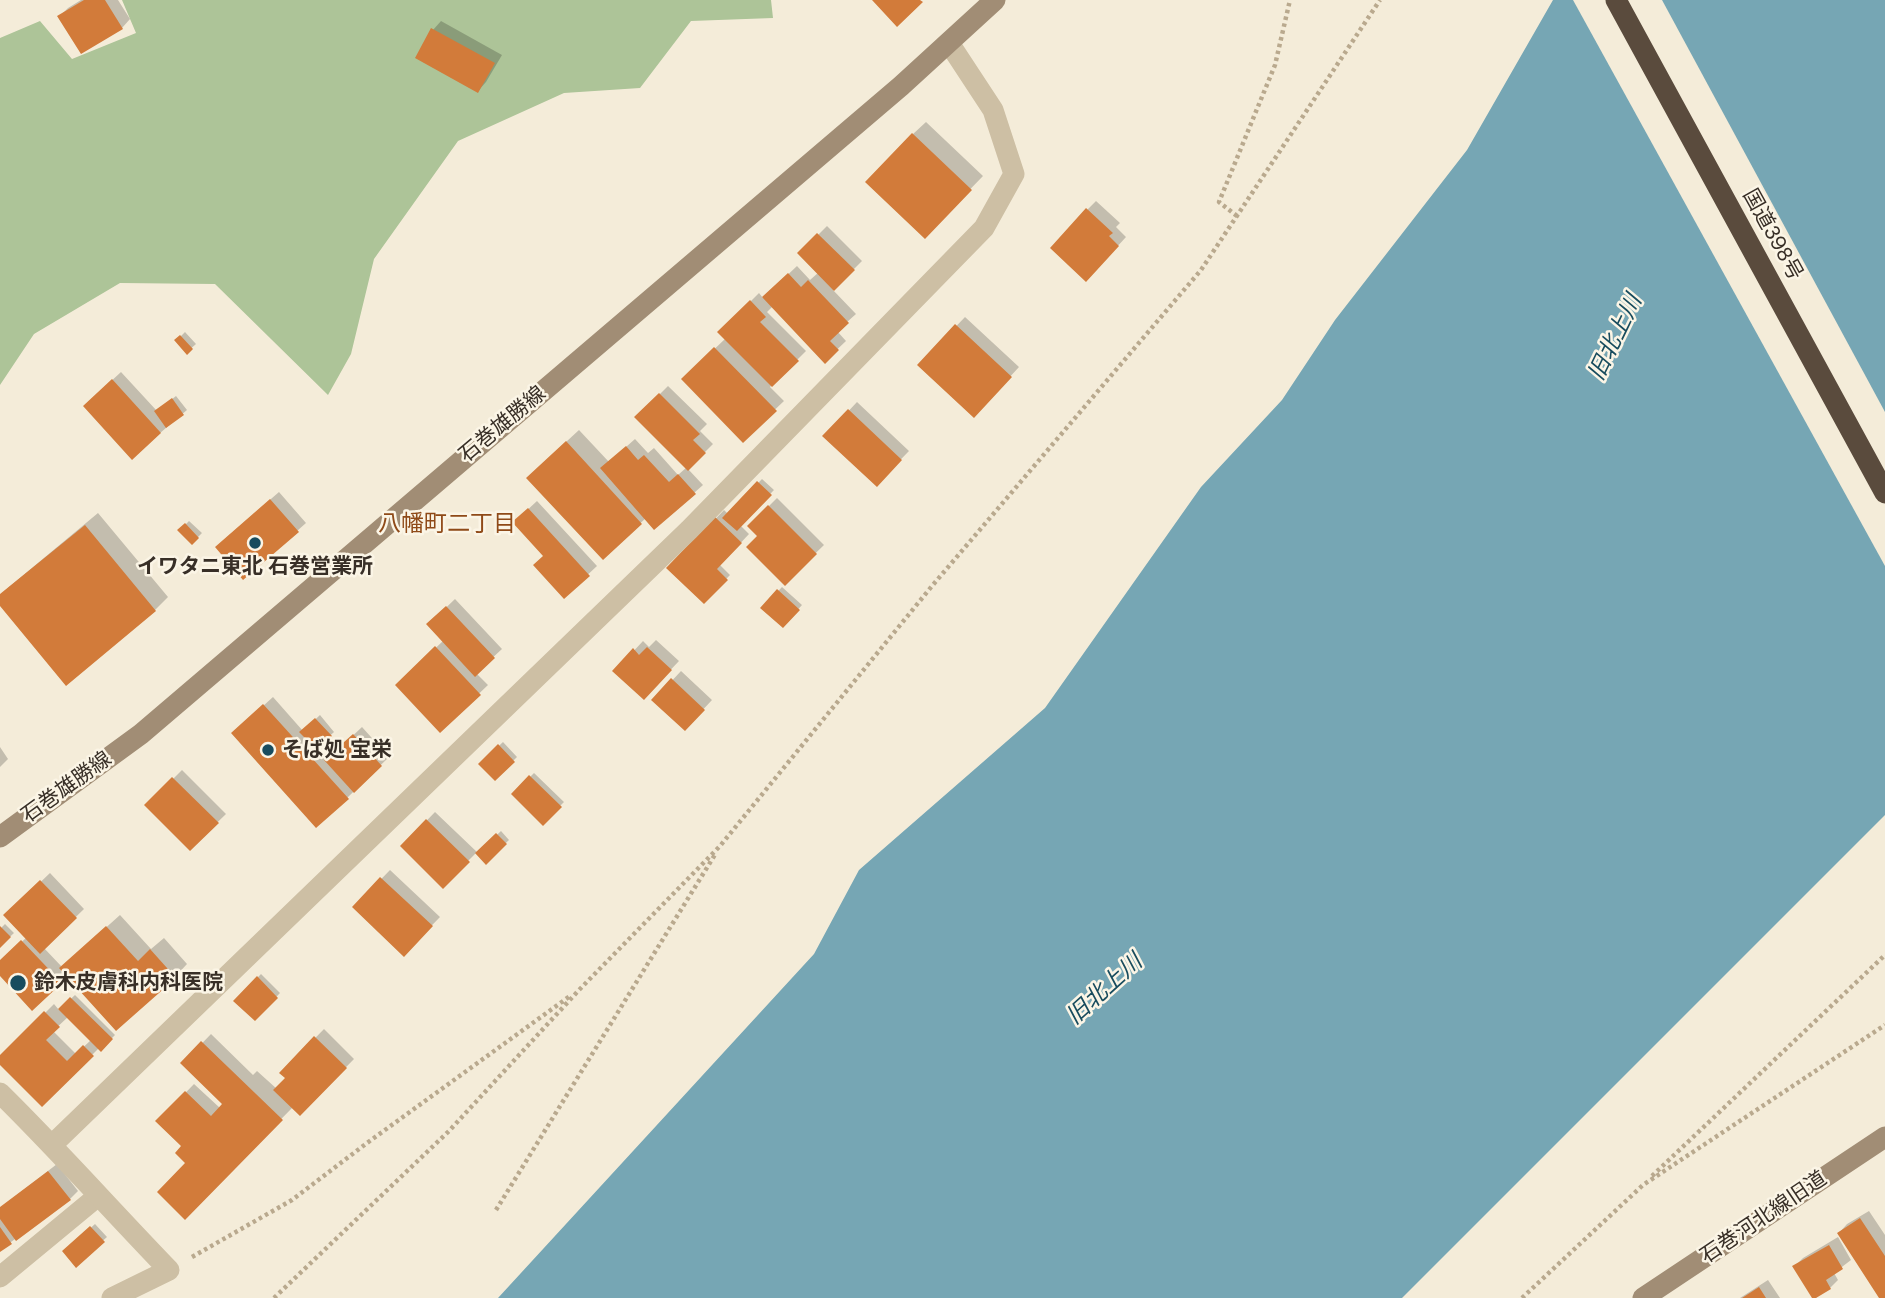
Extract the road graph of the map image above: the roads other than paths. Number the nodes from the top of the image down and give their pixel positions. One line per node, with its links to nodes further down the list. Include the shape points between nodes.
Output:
1 (995, 0): 3 (main road, 石巻雄勝線)
2 (1616, 0): 4 (highway, 国道398号)
3 (949, 43): 5 (main road, 石巻雄勝線, via 141,734); 8 (street, via 993,110 1014,174 984,228 689,530)
4 (1885, 493)
5 (0, 837)
6 (0, 1093): 8 (street)
7 (1885, 1137): 12 (main road, 石巻河北線旧道)
8 (52, 1145): 9 (street)
9 (98, 1196): 10 (street); 11 (street, via 169,1270)
10 (0, 1277)
11 (112, 1298)
12 (1643, 1298)

